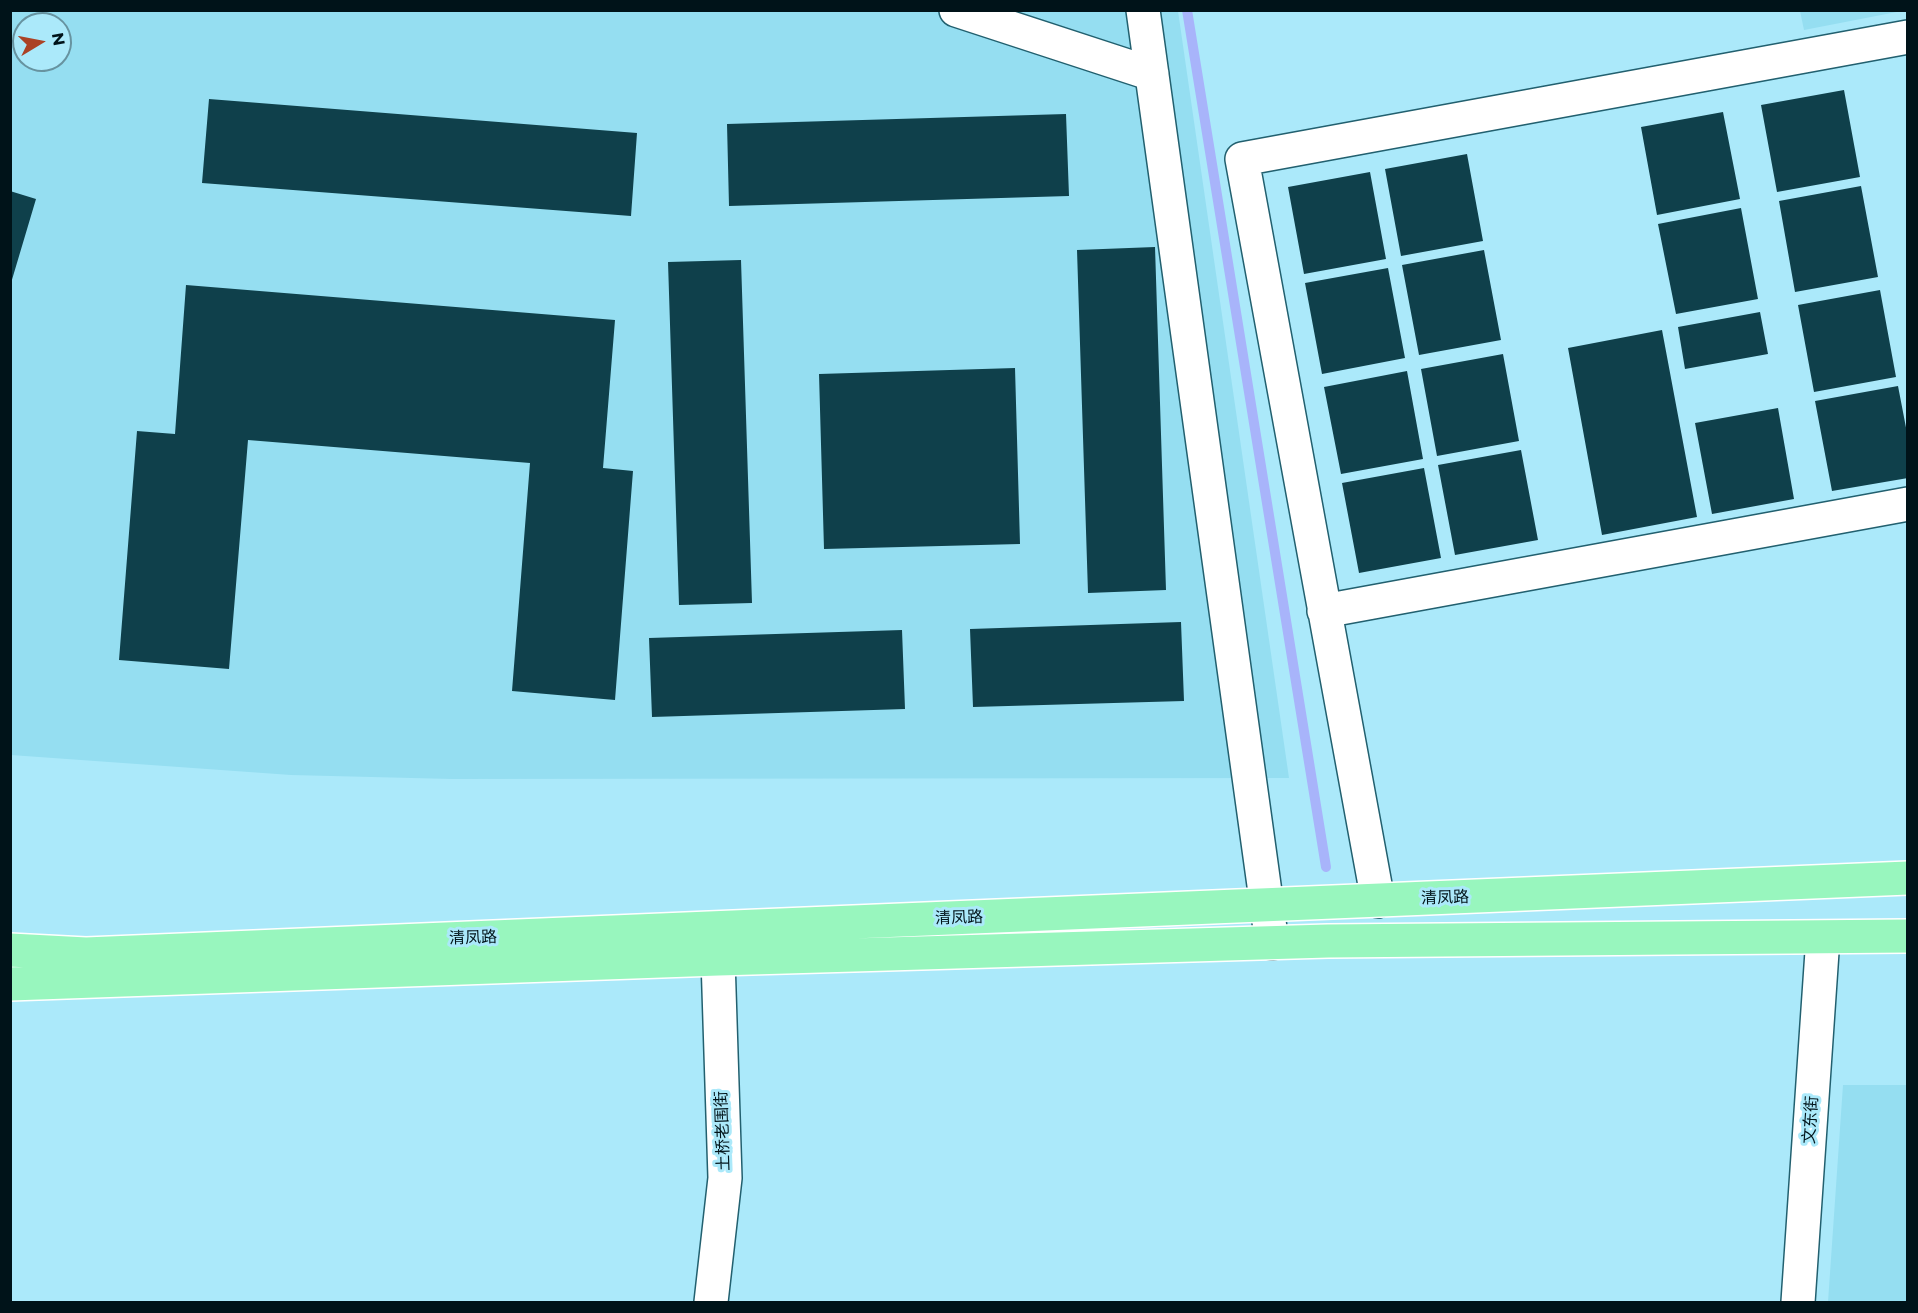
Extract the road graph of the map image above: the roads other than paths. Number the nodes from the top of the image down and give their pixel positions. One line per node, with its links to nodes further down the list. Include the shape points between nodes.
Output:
1 (956, 10): 4 (street)
2 (1143, 10): 4 (street)
3 (1908, 37): 6 (street, via 1242,159)
4 (1152, 74): 9 (street)
5 (1908, 504): 6 (street)
6 (1324, 611): 8 (street)
7 (1908, 878): 8 (highway, 清凤路)
8 (1378, 901): 9 (highway, 清凤路)
9 (1267, 905): 12 (street); 13 (highway, 清凤路, via 86,954)
10 (1908, 936): 11 (highway, 清凤路)
11 (1823, 937): 12 (highway, 清凤路); 17 (street, 文东街)
12 (1272, 943): 14 (highway, 清凤路)
13 (10, 950)
14 (718, 959): 15 (highway, 清凤路); 16 (street, 土桥老围街, via 725,1178)
15 (10, 984)
16 (711, 1302)
17 (1798, 1302)

